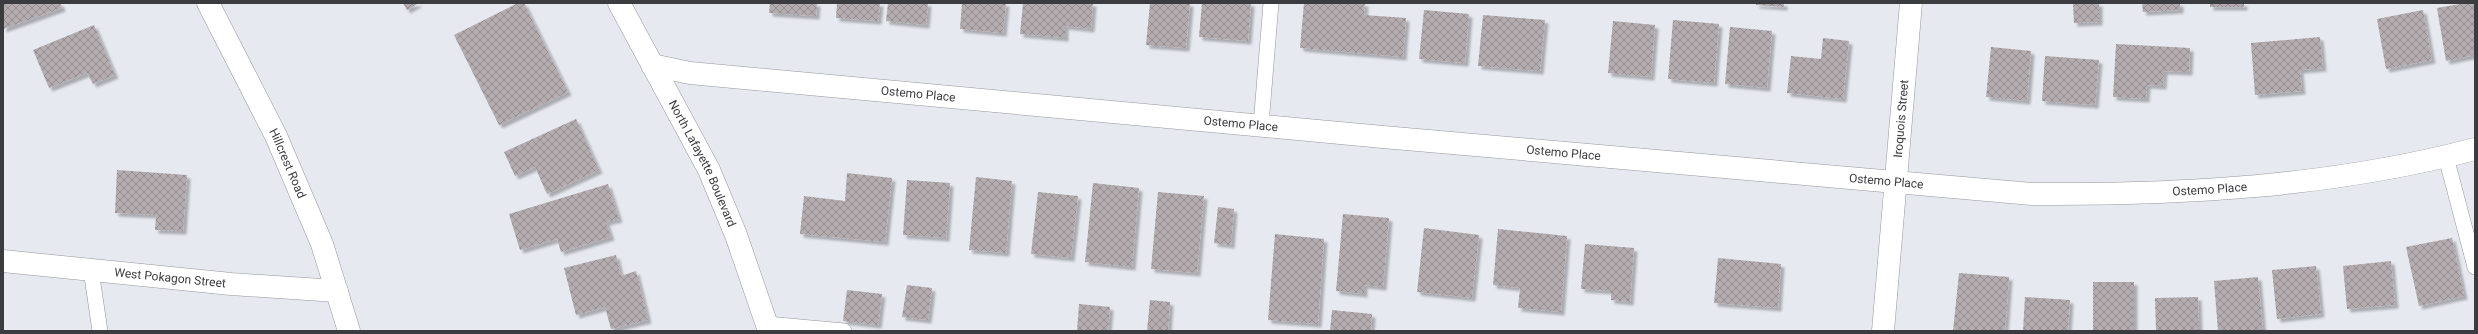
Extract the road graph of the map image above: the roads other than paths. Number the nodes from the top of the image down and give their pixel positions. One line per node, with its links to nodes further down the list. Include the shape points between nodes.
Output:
1 (208, 3): 13 (street, Hillcrest Road, via 276,136 322,244)
2 (619, 3): 5 (street, North Lafayette Boulevard)
3 (1271, 3): 6 (lane)
4 (1911, 3): 9 (street, Iroquois Street)
5 (652, 65): 6 (street, Ostemo Place, via 690,73); 14 (street, North Lafayette Boulevard, via 709,170 736,235)
6 (1261, 125): 9 (street, Ostemo Place)
7 (2475, 149): 8 (street, Ostemo Place)
8 (2446, 157): 9 (street, Ostemo Place, via 2358,174 2216,190 2032,194); 11 (lane)
9 (1897, 182): 18 (street, Iroquois Street)
10 (3, 261): 12 (street, West Pokagon Street)
11 (2475, 267)
12 (91, 270): 13 (street, West Pokagon Street, via 231,284); 15 (lane)
13 (337, 291): 16 (street, Hillcrest Road)
14 (768, 328): 17 (lane)
15 (100, 331)
16 (349, 331)
17 (844, 331)
18 (1883, 331)

